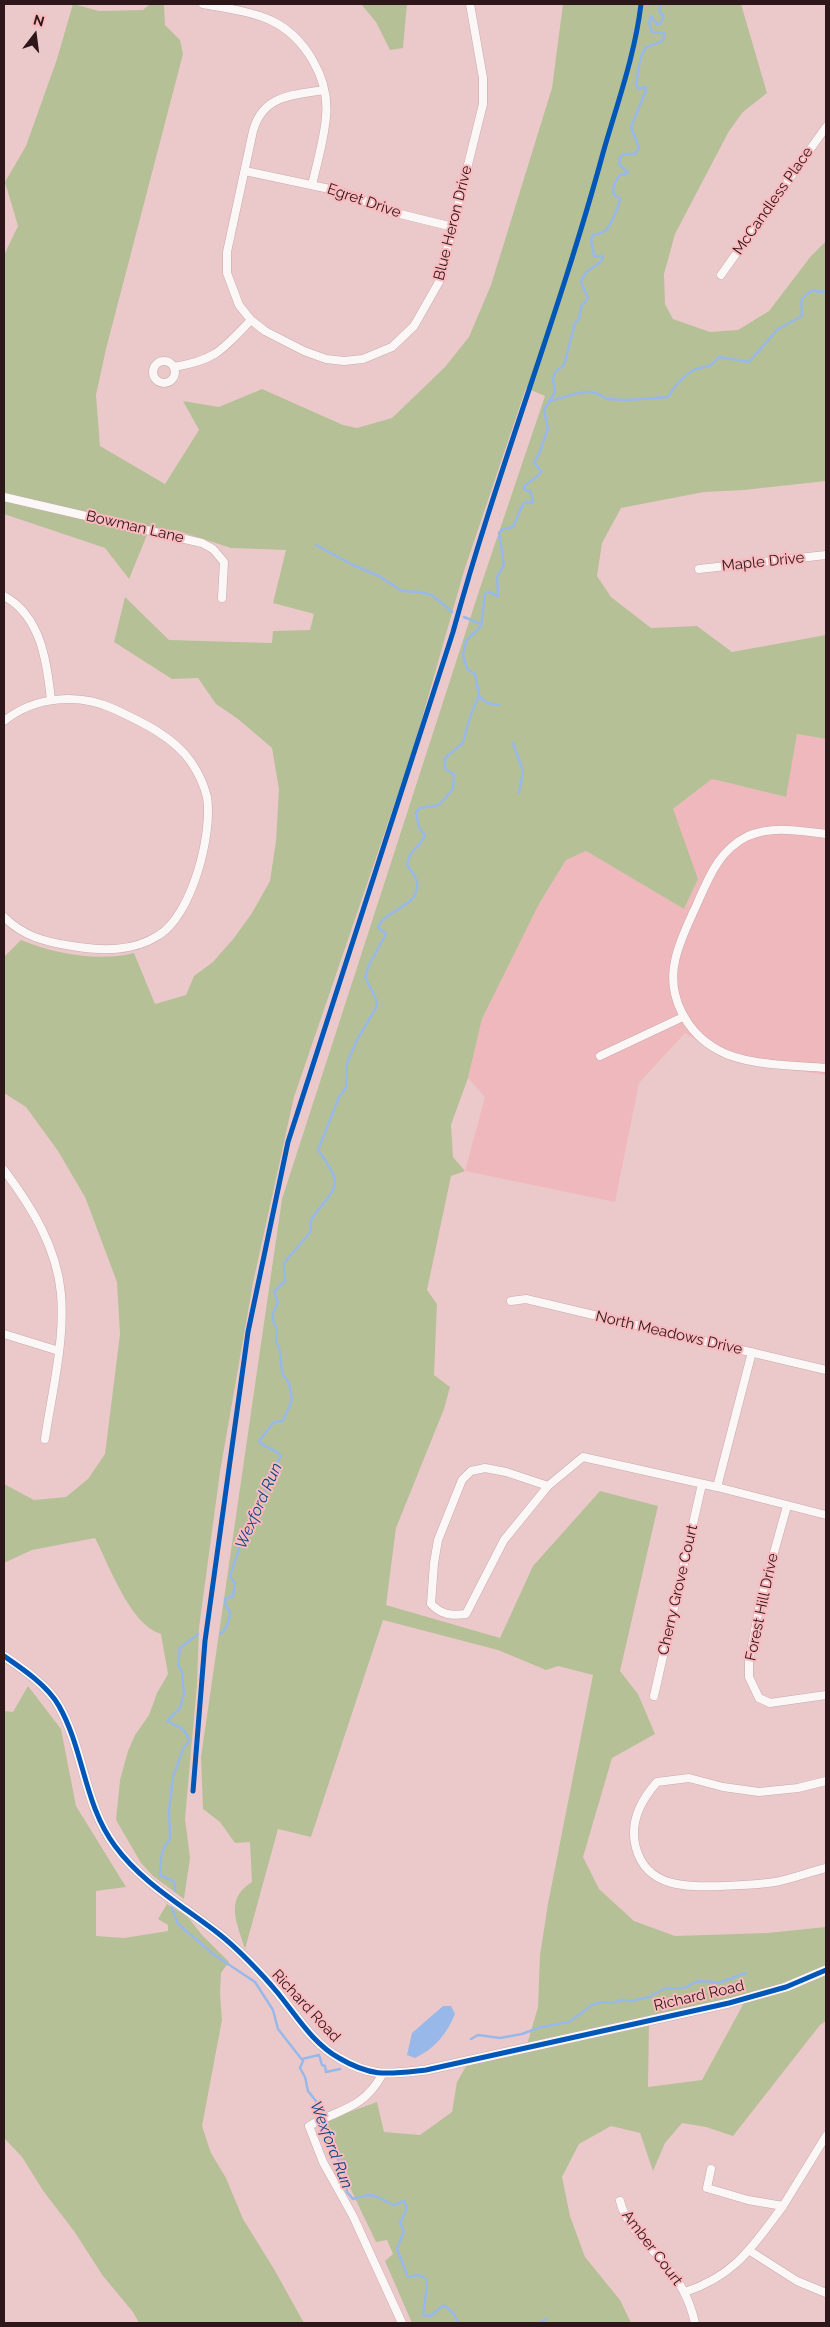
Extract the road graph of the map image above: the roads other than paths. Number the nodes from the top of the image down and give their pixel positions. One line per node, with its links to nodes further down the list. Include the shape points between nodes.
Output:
1 (203, 4): 3 (street, via 248,13 284,28 310,56)
2 (470, 4): 7 (street, Blue Heron Drive, via 484,94)
3 (324, 90): 5 (street, Blue Heron Drive, via 284,98 264,108 256,122); 6 (street, via 326,118)
4 (826, 127): 8 (street, McCandless Place)
5 (245, 171): 6 (street, Egret Drive); 9 (street, Blue Heron Drive, via 226,263 234,296)
6 (312, 185): 7 (street, Egret Drive, via 346,193 392,212)
7 (454, 227): 9 (street, Blue Heron Drive, via 436,290 406,335 382,353 354,361 326,359 293,346)
8 (721, 275)
9 (251, 320): 10 (street, via 225,347 208,359)
10 (174, 367)
11 (4, 497): 15 (street, Bowman Lane, via 202,543 213,549 224,562)
12 (826, 555): 13 (street, Maple Drive)
13 (699, 569)
14 (4, 596): 16 (street, via 19,607 40,640)
15 (222, 598)
16 (51, 700): 17 (street, via 32,705); 19 (street, via 78,699 112,708 168,738 199,777 207,797 203,849 188,898 180,912 161,934 135,946 102,949 49,942 22,932)
17 (4, 721)
18 (826, 834): 20 (street, via 787,829 758,832 731,846 718,860 674,961 674,989)
19 (4, 917)
20 (683, 1016): 21 (street); 22 (street, via 700,1038 732,1056)
21 (600, 1056)
22 (826, 1068)
23 (4, 1170): 26 (street, via 34,1212 57,1270 62,1313)
24 (511, 1301): 27 (street, North Meadows Drive, via 526,1299)
25 (4, 1334): 26 (street)
26 (58, 1350): 29 (street)
27 (752, 1352): 28 (street, North Meadows Drive); 32 (street)
28 (826, 1370)
29 (45, 1439)
30 (702, 1484): 31 (street, via 583,1457); 32 (street); 37 (street, Cherry Grove Court)
31 (548, 1486): 31 (street, via 485,1468 471,1471 462,1480 438,1540 434,1563 431,1604 440,1613 452,1616 466,1614 504,1540)
32 (717, 1487): 33 (street)
33 (787, 1506): 34 (street); 36 (street, Forest Hill Drive, via 761,1600 749,1677 759,1698 770,1703)
34 (826, 1515)
35 (4, 1656): 41 (street, Richard Road, via 38,1682 59,1705 100,1820 114,1846 131,1865 221,1935 276,1990 309,2033 337,2057)
36 (826, 1694)
37 (654, 1696)
38 (826, 1781): 39 (street, via 759,1792 689,1778 657,1782 640,1804 633,1838 639,1858 651,1873 668,1882 689,1887 776,1882)
39 (826, 1868)
40 (826, 1970): 41 (street, Richard Road, via 786,1987 729,2003 426,2070)
41 (382, 2075): 49 (street, via 365,2099 309,2126 323,2162)
42 (826, 2136): 45 (street)
43 (711, 2169): 45 (street, via 707,2188)
44 (620, 2201): 47 (street, Amber Court, via 623,2213)
45 (783, 2206): 46 (street)
46 (750, 2250): 47 (street, via 723,2275 707,2285); 48 (street, via 797,2281)
47 (685, 2292): 50 (street, Amber Court)
48 (826, 2293)
49 (402, 2323)
50 (695, 2323)

